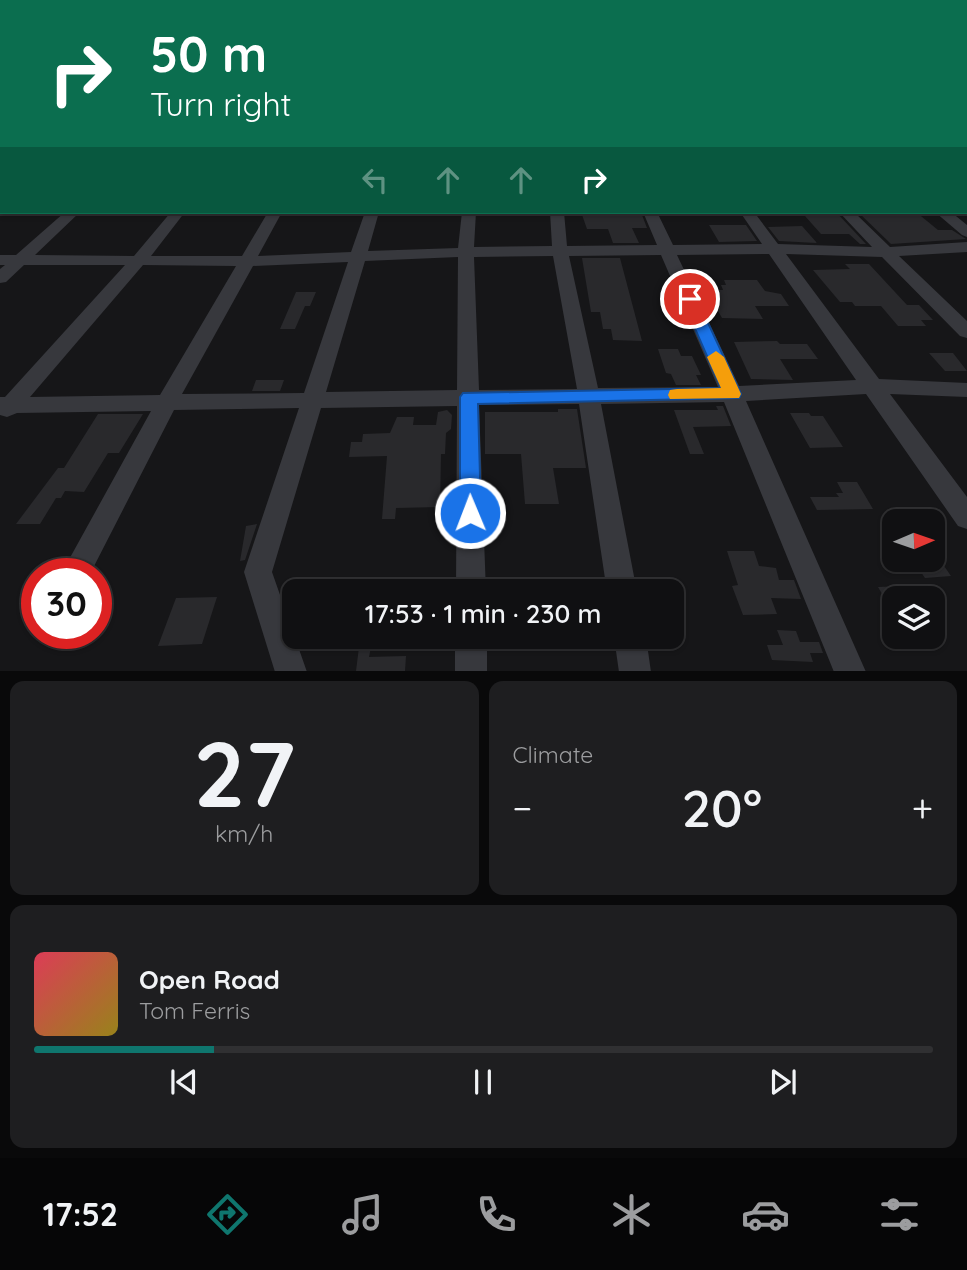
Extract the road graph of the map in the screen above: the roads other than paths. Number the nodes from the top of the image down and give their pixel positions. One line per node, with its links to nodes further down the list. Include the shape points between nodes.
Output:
1 (71, 214): 20 (street)
2 (176, 214): 21 (street)
3 (274, 214): 22 (street)
4 (371, 214): 18 (street)
5 (469, 214): 14 (street)
6 (557, 214): 15 (street)
7 (651, 214): 16 (street)
8 (748, 214): 13 (street)
9 (848, 214): 17 (street)
10 (944, 214): 11 (street)
11 (967, 232)
12 (967, 247): 17 (street)
13 (773, 249): 16 (street); 17 (street); 25 (street)
14 (466, 251): 15 (street); 18 (street); 29 (street)
15 (560, 251): 16 (street); 28 (street)
16 (668, 251): 27 (street)
17 (884, 252): 24 (street)
18 (358, 258): 22 (street); 30 (street)
19 (0, 260): 20 (street)
20 (20, 260): 21 (street); 23 (street)
21 (139, 260): 22 (street); 32 (street)
22 (246, 261): 31 (street)
23 (0, 278)
24 (967, 332)
25 (872, 387): 26 (street); 27 (street); 33 (street)
26 (967, 390)
27 (732, 394): 28 (street); 42 (street)
28 (589, 396): 29 (street); 36 (street)
29 (469, 397): 30 (street); 35 (street)
30 (311, 399): 31 (street); 39 (street, via 258,572)
31 (167, 402): 32 (street); 34 (street)
32 (4, 409)
33 (967, 517)
34 (84, 558)
35 (471, 579)
36 (620, 579)
37 (471, 649): 40 (street)
38 (631, 649): 41 (street)
39 (291, 671)
40 (471, 671)
41 (635, 671)
42 (850, 671)

